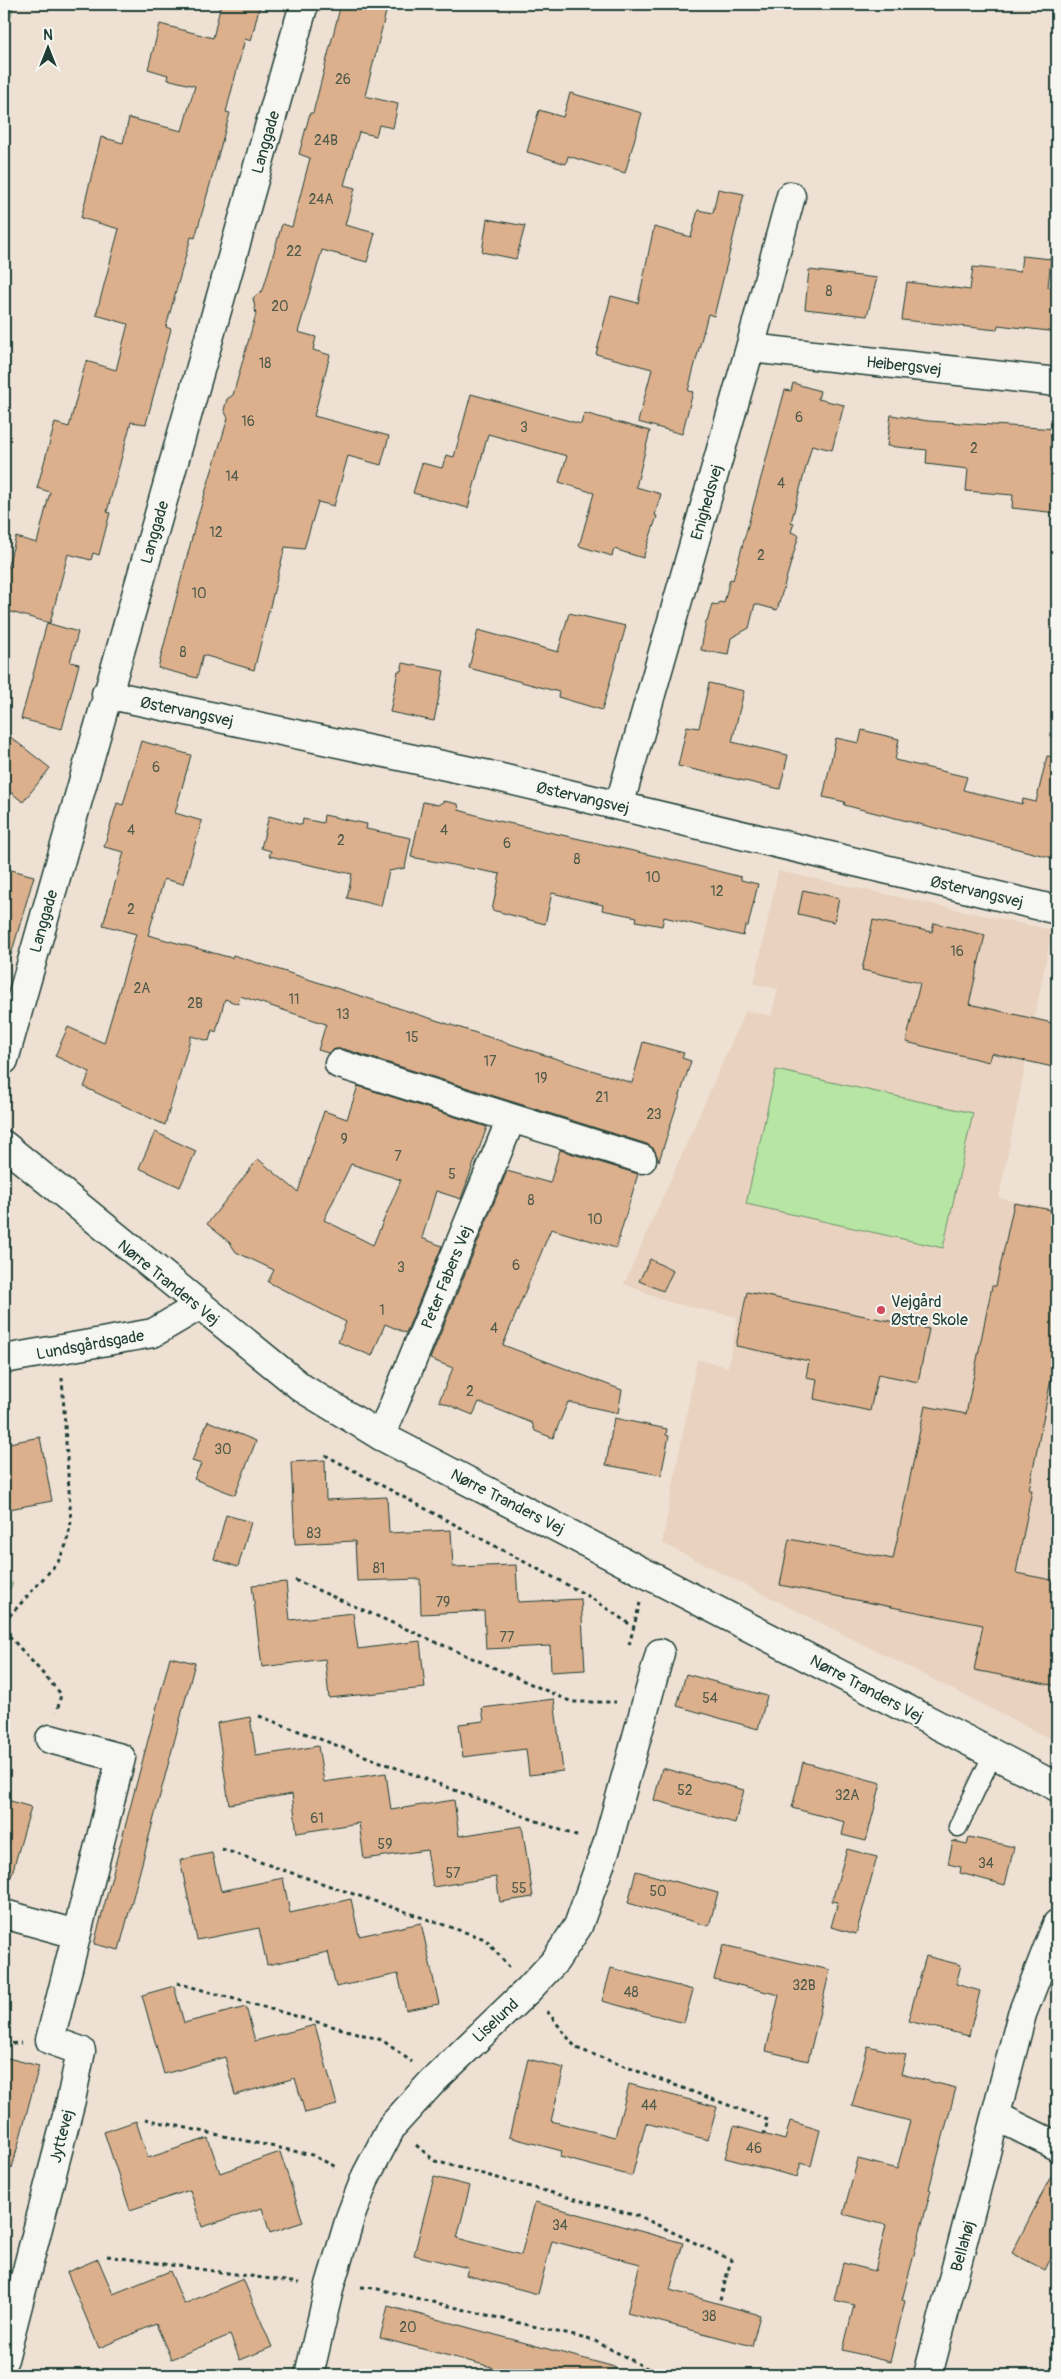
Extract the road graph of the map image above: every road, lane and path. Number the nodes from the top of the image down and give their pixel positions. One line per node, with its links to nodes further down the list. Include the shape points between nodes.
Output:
1 (304, 4): 5 (street, Langgade)
2 (791, 196): 3 (street, Enighedsvej)
3 (750, 348): 4 (street, Heibergsvej); 6 (street, Enighedsvej)
4 (1057, 382)
5 (106, 694): 6 (street, Østervangsvej); 8 (street, Langgade)
6 (619, 806): 7 (street, Østervangsvej)
7 (1057, 910)
8 (4, 1060)
9 (339, 1064): 10 (street)
10 (511, 1119): 12 (street); 16 (street, Peter Fabers Vej)
11 (4, 1145): 13 (street, Nørre Tranders Vej)
12 (642, 1159)
13 (199, 1306): 14 (street, Lundsgårdsgade, via 153,1333); 16 (street, Nørre Tranders Vej, via 302,1388)
14 (60, 1349): 15 (street, Lundsgårdsgade); 20 (path, via 70,1522 66,1545 58,1562)
15 (4, 1359)
16 (380, 1436): 18 (street, Nørre Tranders Vej)
17 (326, 1454): 21 (path, via 590,1597)
18 (648, 1573): 21 (path); 31 (street, Nørre Tranders Vej)
19 (295, 1580): 26 (path, via 572,1702)
20 (4, 1622)
21 (634, 1627): 23 (path)
22 (4, 1630): 30 (path, via 61,1694)
23 (627, 1652)
24 (660, 1653): 28 (street, Liselund)
25 (616, 1694): 26 (path)
26 (614, 1702): 27 (path); 28 (path)
27 (612, 1712)
28 (644, 1712): 36 (street, Liselund)
29 (259, 1716): 35 (path)
30 (50, 1739): 41 (street, Jyttevej, via 121,1758)
31 (993, 1754): 32 (street, Nørre Tranders Vej); 33 (lane)
32 (1057, 1787)
33 (958, 1827)
34 (581, 1828): 35 (path)
35 (578, 1837): 36 (path); 37 (path)
36 (607, 1845): 46 (street, Liselund, via 578,1926 555,1960)
37 (576, 1846)
38 (222, 1849): 43 (path, via 485,1939)
39 (4, 1914): 41 (street)
40 (1057, 1924): 51 (street, Bellahøj, via 1022,2014)
41 (76, 1934): 65 (street, Jyttevej, via 50,2040 81,2051)
42 (517, 1961): 43 (path)
43 (510, 1968): 44 (path)
44 (503, 1974)
45 (177, 1983): 48 (path, via 382,2040)
46 (530, 1988): 50 (street, Liselund); 54 (path, via 576,2048 768,2120)
47 (417, 2054): 48 (path)
48 (410, 2060): 49 (path); 50 (path)
49 (405, 2066)
50 (433, 2081): 53 (street, Liselund)
51 (996, 2116): 55 (street); 68 (street, Bellahøj)
52 (145, 2119): 57 (path, via 312,2155)
53 (392, 2126): 62 (street, Liselund, via 366,2176); 64 (path, via 434,2161 641,2217 731,2260)
54 (764, 2134)
55 (1057, 2146)
56 (343, 2160): 57 (path)
57 (340, 2168): 58 (path)
58 (336, 2176)
59 (107, 2256): 61 (path)
60 (304, 2276): 61 (path)
61 (302, 2284): 63 (path)
62 (330, 2284): 66 (street, Liselund); 67 (path, via 374,2288 595,2341)
63 (300, 2293)
64 (719, 2304)
65 (4, 2359)
66 (309, 2375)
67 (660, 2375)
68 (928, 2375)

